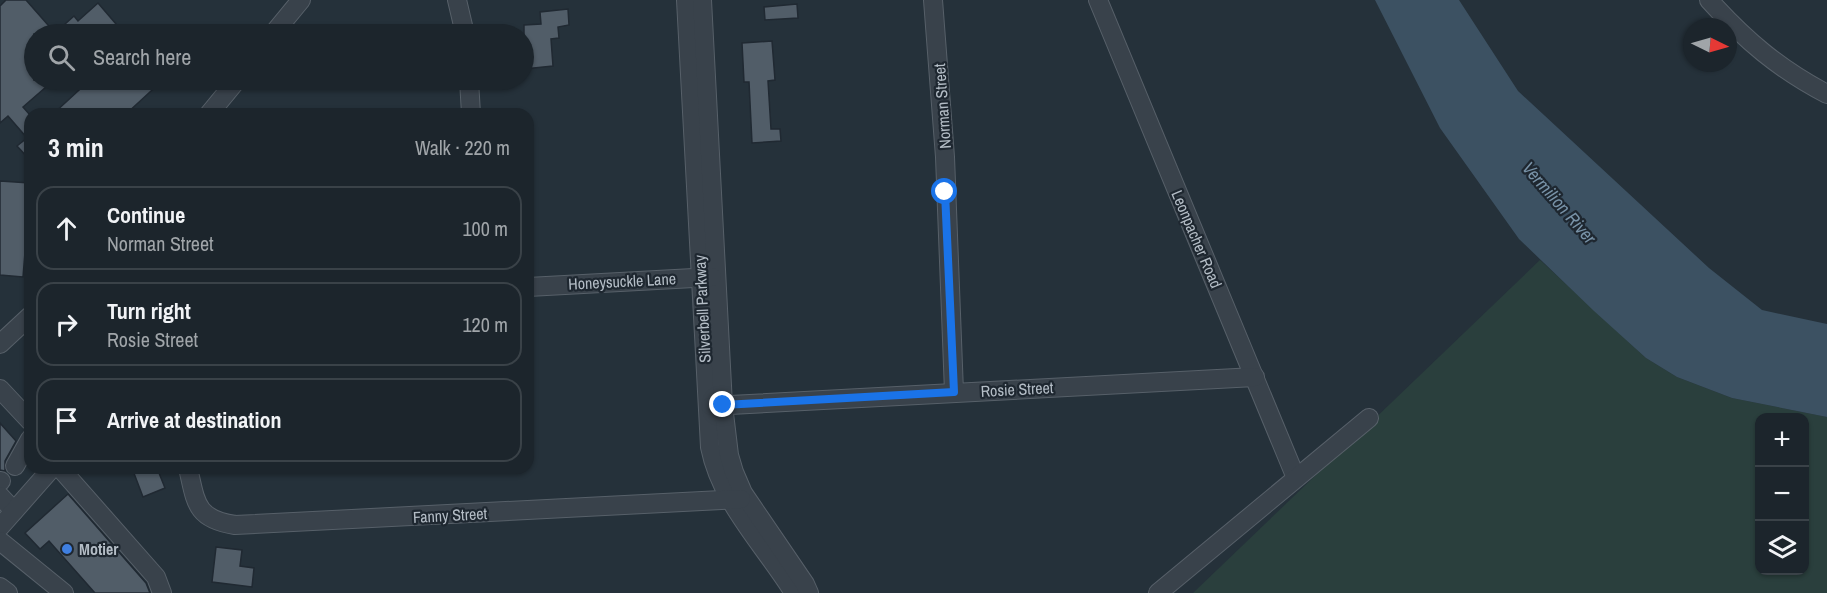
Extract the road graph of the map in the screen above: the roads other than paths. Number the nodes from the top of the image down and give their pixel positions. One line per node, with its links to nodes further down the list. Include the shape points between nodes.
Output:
1 (301, 0): 8 (street)
2 (457, 0): 9 (street)
3 (686, 0): 15 (street, Silverbell Parkway)
4 (702, 0): 15 (street, Silverbell Parkway)
5 (933, 0): 20 (street, Norman Street, via 944,134)
6 (1098, 0): 19 (street, Leonpacher Road)
7 (1709, 0): 12 (street, via 1757,49)
8 (281, 24)
9 (463, 24)
10 (229, 90): 13 (street)
11 (470, 90): 14 (street)
12 (1827, 94)
13 (215, 108)
14 (471, 108)
15 (708, 277): 16 (street, Honeysuckle Lane); 22 (street, Silverbell Parkway)
16 (534, 287)
17 (24, 321): 18 (street)
18 (2, 339)
19 (1255, 377): 20 (street, Rosie Street); 30 (street, Leonpacher Road)
20 (954, 392): 22 (street, Rosie Street)
21 (1, 393): 23 (street)
22 (715, 405): 32 (street, Silverbell Parkway, via 710,447 714,466 723,487)
23 (24, 415)
24 (1369, 418): 30 (street)
25 (24, 450): 26 (street)
26 (15, 466)
27 (46, 474): 33 (street)
28 (65, 474): 39 (street, via 156,578)
29 (190, 474): 32 (street, Fanny Street, via 200,510 213,520 235,525)
30 (1296, 478): 42 (street)
31 (0, 486): 33 (street)
32 (739, 499): 40 (street, Silverbell Parkway); 41 (street, Silverbell Parkway)
33 (14, 511): 34 (street)
34 (0, 527)
35 (0, 541): 38 (street)
36 (0, 587): 37 (street)
37 (8, 593)
38 (64, 593)
39 (162, 593)
40 (794, 593)
41 (809, 593)
42 (1158, 593)

